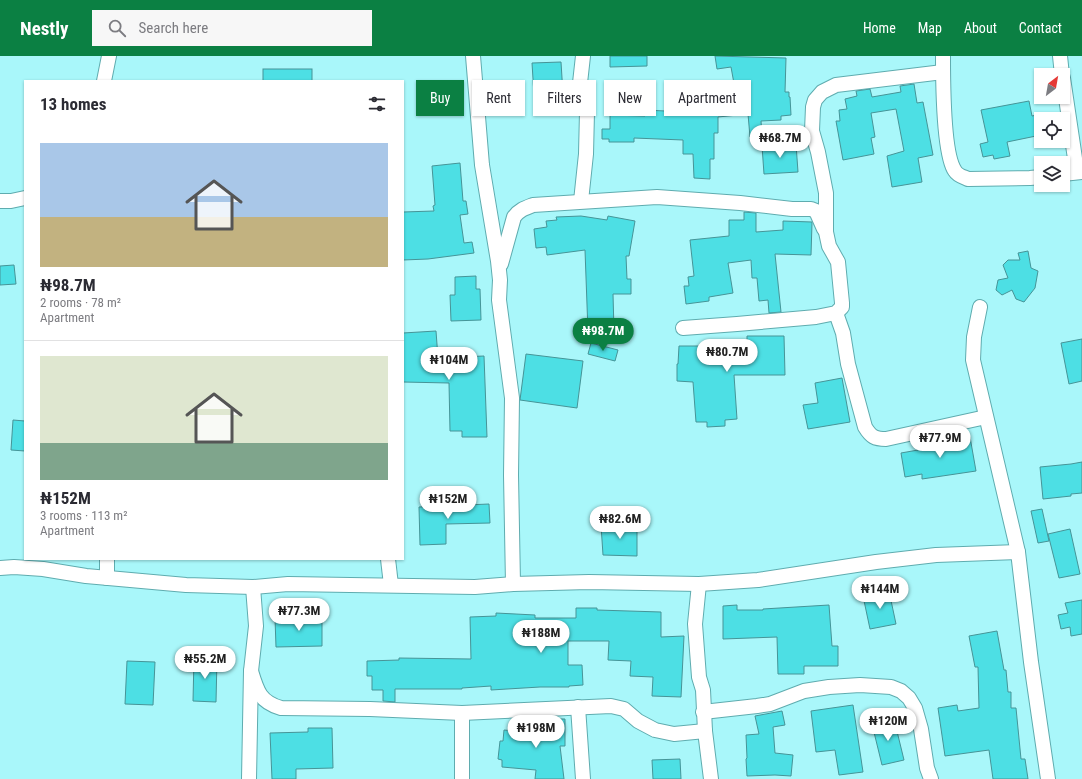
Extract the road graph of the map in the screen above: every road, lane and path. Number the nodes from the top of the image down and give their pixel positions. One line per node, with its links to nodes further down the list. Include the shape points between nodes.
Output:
1 (109, 56): 8 (street)
2 (473, 56): 17 (street, via 482,165)
3 (583, 56): 15 (street, via 580,84 587,112)
4 (943, 56): 7 (street)
5 (1060, 56): 6 (street)
6 (1061, 68)
7 (943, 72): 12 (street, via 946,129 954,171 968,179); 16 (street, via 836,85 822,92 815,100 812,131 826,193)
8 (104, 80)
9 (1068, 104): 10 (street)
10 (1080, 172): 11 (street)
11 (1070, 173)
12 (1034, 178)
13 (24, 198): 14 (street)
14 (0, 201)
15 (581, 201): 16 (street, via 657,197 792,209 811,208 816,211); 17 (street, via 533,205 517,212)
16 (826, 232): 19 (street, via 839,269 842,307)
17 (499, 271): 27 (street, via 499,300 512,398)
18 (980, 307): 21 (street, via 974,337 973,360)
19 (836, 313): 20 (street); 21 (street, via 865,428 873,438 886,439)
20 (683, 328)
21 (986, 417): 22 (street)
22 (1018, 552): 28 (street, via 936,555 758,580); 41 (street)
23 (107, 560): 26 (street)
24 (388, 560): 29 (street)
25 (0, 568): 26 (street, via 43,569)
26 (107, 578): 30 (street, via 186,585)
27 (513, 584): 28 (street); 29 (street, via 475,587)
28 (699, 584): 33 (street, via 695,624)
29 (391, 585): 30 (street, via 288,584)
30 (253, 587): 31 (street, via 256,626)
31 (251, 671): 34 (street, via 258,692 271,705 281,708); 36 (street)
32 (578, 707): 34 (street); 35 (street, via 611,706 624,709 638,721 661,732 674,734); 38 (street)
33 (703, 712): 35 (street); 40 (street, via 770,704 804,692 829,687 891,686 905,694 915,708)
34 (462, 713): 37 (street)
35 (705, 731): 39 (street)
36 (249, 779)
37 (462, 779)
38 (583, 779)
39 (711, 779)
40 (931, 779)
41 (1048, 779)

